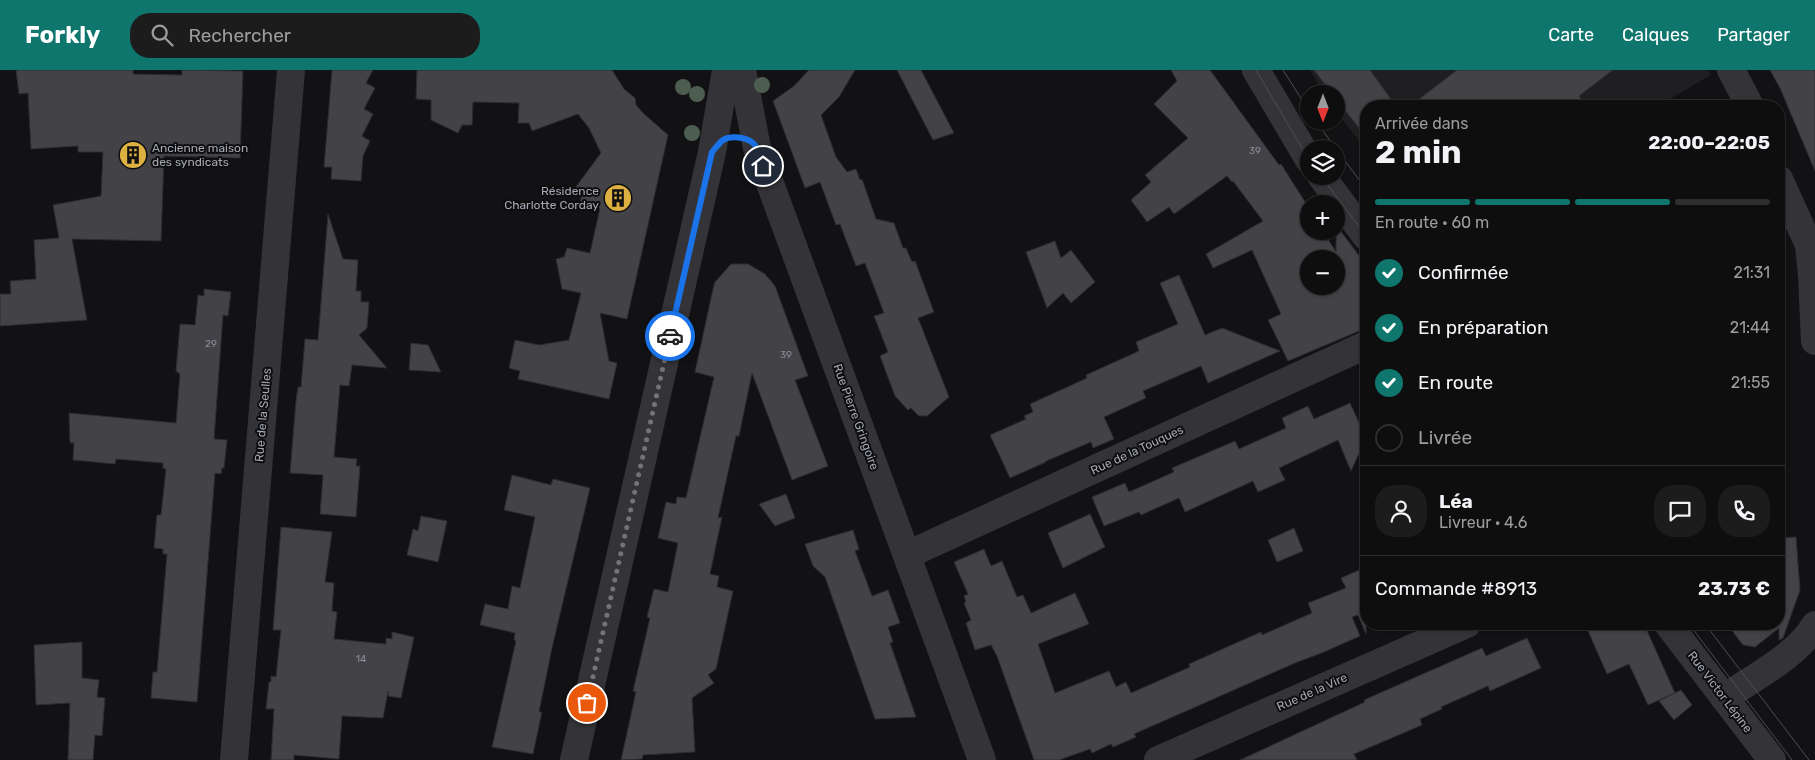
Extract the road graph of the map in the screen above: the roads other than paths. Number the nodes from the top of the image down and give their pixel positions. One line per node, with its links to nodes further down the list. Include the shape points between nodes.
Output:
1 (291, 70): 20 (street, Rue de la Seulles)
2 (726, 70): 9 (street)
3 (742, 70): 8 (street, Rue Pierre Gringoire)
4 (1256, 70): 7 (street)
5 (1731, 70): 6 (street)
6 (1747, 100)
7 (1300, 145)
8 (757, 148): 9 (street, via 744,138 733,137 723,140); 15 (street, Rue Pierre Gringoire)
9 (712, 152): 21 (street)
10 (1328, 185): 12 (street)
11 (1785, 192): 13 (street, via 1809,245)
12 (1360, 228)
13 (1815, 341)
14 (1360, 348): 15 (street, Rue de la Touques)
15 (907, 555): 22 (street, Rue Pierre Gringoire)
16 (1815, 626): 19 (street, via 1808,638 1781,660)
17 (1453, 630): 23 (street, Rue de la Vire)
18 (1673, 630): 19 (street, Rue Victor Lépine)
19 (1724, 698): 24 (street, Rue Victor Lépine)
20 (234, 760)
21 (574, 760)
22 (982, 760)
23 (1158, 760)
24 (1772, 760)

